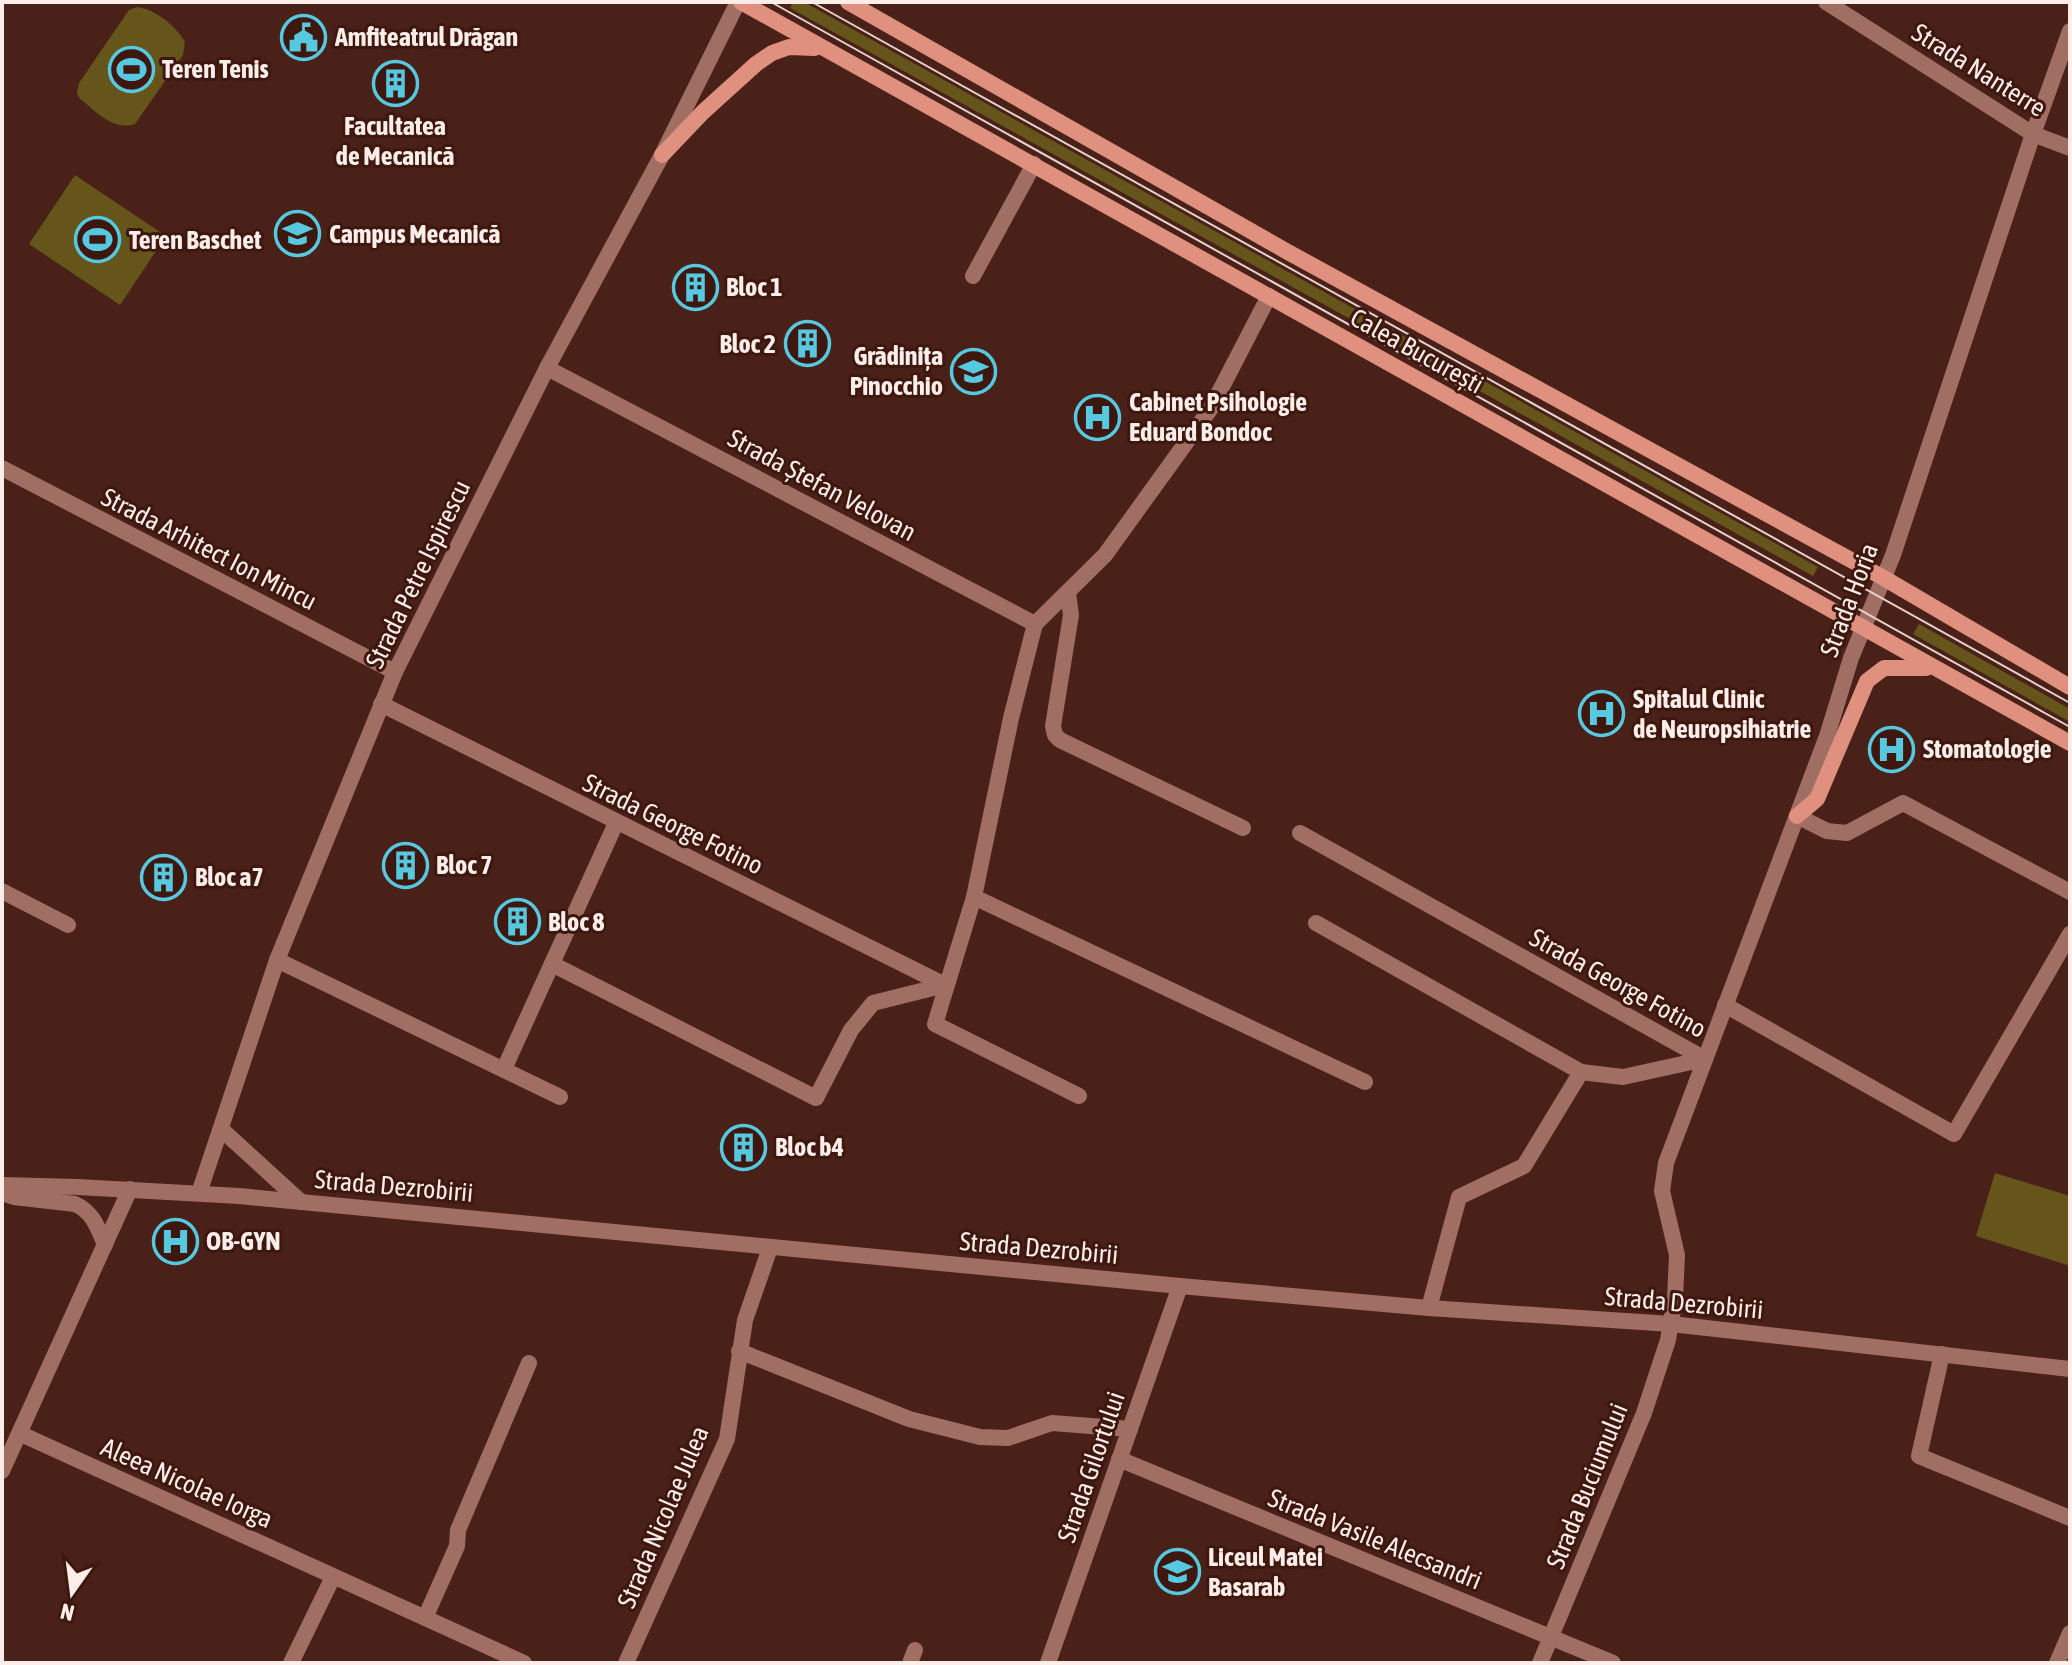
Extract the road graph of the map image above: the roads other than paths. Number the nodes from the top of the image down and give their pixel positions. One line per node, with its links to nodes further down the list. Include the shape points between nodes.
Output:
1 (740, 2): 5 (main road, Calea București); 8 (street, Strada Petre Ispirescu)
2 (848, 2): 14 (main road, Calea București, via 1300,258)
3 (1826, 2): 6 (street, Strada Nanterre)
4 (2070, 31): 6 (street, Strada Horia)
5 (821, 49): 8 (main road, via 789,47 772,53); 9 (main road, Calea București)
6 (2033, 134): 7 (street, Strada Nanterre); 14 (street, Strada Horia)
7 (2070, 148)
8 (662, 155): 12 (street, Strada Petre Ispirescu)
9 (1034, 164): 10 (street); 11 (main road, Calea București)
10 (973, 276)
11 (1269, 296): 15 (street, via 1211,408 1105,555); 17 (main road, Calea București)
12 (547, 368): 16 (street, Strada Ștefan Velovan); 19 (street, Strada Petre Ispirescu)
13 (2, 468): 19 (street, Strada Arhitect Ion Mincu)
14 (1882, 577): 17 (street, Strada Horia); 20 (main road, Calea București)
15 (1068, 593): 16 (street); 25 (street, via 1071,615 1055,735)
16 (1035, 624): 29 (street)
17 (1862, 628): 18 (main road, Calea București); 23 (street, Strada Horia)
18 (1934, 668): 22 (main road, Calea București); 23 (main road, via 1884,668 1867,681 1817,799)
19 (395, 672): 21 (street, Strada Petre Ispirescu)
20 (2070, 687)
21 (381, 704): 24 (street, Strada George Fotino); 33 (street, Strada Petre Ispirescu)
22 (2070, 743)
23 (1797, 816): 28 (street, via 1827,831 1847,833 1903,803); 36 (street, Strada Horia)
24 (616, 823): 34 (street); 35 (street, Strada George Fotino)
25 (1243, 828)
26 (1300, 833): 37 (street, Strada George Fotino)
27 (2, 891): 31 (street)
28 (2070, 892)
29 (974, 897): 35 (street); 40 (street)
30 (1316, 923): 39 (street, Strada George Fotino)
31 (68, 925)
32 (2070, 934): 36 (street, via 1954,1134)
33 (277, 960): 38 (street); 43 (street, Strada Petre Ispirescu)
34 (552, 964): 35 (street, via 816,1098 851,1030 873,1003); 38 (street)
35 (945, 985): 41 (street, via 935,1024)
36 (1725, 1005): 37 (street, Strada Horia)
37 (1705, 1059): 39 (street, Strada George Fotino, via 1623,1077); 53 (street, Strada Horia, via 1662,1177 1677,1255)
38 (504, 1069): 42 (street)
39 (1581, 1072): 52 (street, via 1524,1166 1459,1197)
40 (1365, 1082)
41 (1079, 1096)
42 (560, 1097)
43 (221, 1129): 47 (street, Strada Petre Ispirescu); 48 (street)
44 (2, 1185): 45 (street, Strada Dezrobirii)
45 (130, 1189): 47 (street, Strada Dezrobirii); 49 (street)
46 (2, 1193): 49 (street, via 83,1207)
47 (199, 1193): 48 (street, Strada Dezrobirii)
48 (301, 1202): 50 (street, Strada Dezrobirii)
49 (105, 1245): 59 (street)
50 (770, 1248): 51 (street, Strada Dezrobirii); 54 (street, Strada Nicolae Julea)
51 (1180, 1286): 52 (street, Strada Dezrobirii); 58 (street, Strada Gilortului)
52 (1429, 1308): 53 (street, Strada Dezrobirii)
53 (1671, 1324): 55 (street, Strada Dezrobirii); 66 (street, Strada Buciumului, via 1644,1413)
54 (739, 1351): 58 (street, via 909,1419 980,1437 1008,1438 1052,1423); 69 (street, Strada Nicolae Julea, via 727,1439)
55 (1942, 1354): 57 (street, Strada Dezrobirii); 62 (street, via 1919,1456)
56 (529, 1363): 64 (street)
57 (2070, 1369)
58 (1130, 1429): 60 (street, Strada Gilortului)
59 (21, 1434): 61 (street); 63 (street, Aleea Nicolae Iorga)
60 (1119, 1459): 66 (street, Strada Vasile Alecsandri); 70 (street, Strada Gilortului)
61 (2, 1471)
62 (2070, 1518)
63 (333, 1577): 64 (street, Aleea Nicolae Iorga); 67 (street)
64 (425, 1618): 68 (street, Aleea Nicolae Iorga)
65 (2070, 1633): 73 (street)
66 (1551, 1637): 71 (street, Strada Buciumului); 72 (street, Strada Vasile Alecsandri)
67 (291, 1663)
68 (524, 1663)
69 (626, 1663)
70 (1048, 1663)
71 (1540, 1663)
72 (1613, 1663)
73 (2057, 1663)

